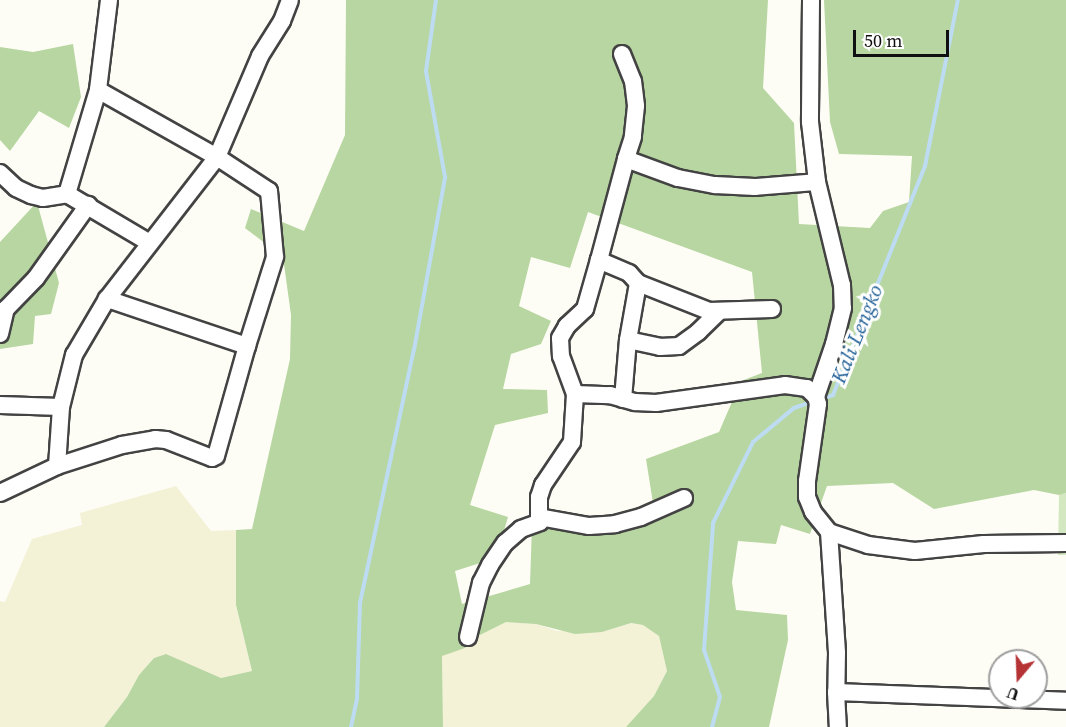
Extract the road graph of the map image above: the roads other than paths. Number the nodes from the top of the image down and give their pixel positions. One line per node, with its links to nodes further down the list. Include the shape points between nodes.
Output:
1 (109, 0): 5 (street)
2 (290, 0): 6 (street, via 260,56)
3 (811, 0): 9 (street, via 810,122)
4 (622, 54): 7 (street, via 633,81 636,106)
5 (98, 90): 6 (street); 10 (street)
6 (217, 157): 12 (street); 20 (street, via 266,189 272,198 276,257)
7 (626, 159): 9 (street, via 678,178 715,185 755,187); 13 (street)
8 (0, 173): 10 (street, via 31,195 43,198)
9 (817, 182): 23 (street, via 842,285 843,308)
10 (67, 194): 11 (street)
11 (88, 205): 12 (street); 18 (street, via 36,278 6,309)
12 (150, 243): 15 (street)
13 (599, 260): 14 (street, via 629,273); 21 (street, via 585,309 567,326 559,344)
14 (638, 283): 17 (street); 19 (street)
15 (107, 299): 20 (street); 25 (street, via 74,355)
16 (771, 309): 17 (street)
17 (719, 312): 19 (street, via 679,346 660,347)
18 (0, 334)
19 (628, 340): 22 (street)
20 (247, 346): 26 (street, via 215,458 155,439)
21 (575, 394): 22 (street); 29 (street, via 572,442 543,485)
22 (623, 399): 23 (street, via 676,402 786,385 807,388)
23 (817, 399): 30 (street, via 807,497)
24 (0, 405): 25 (street)
25 (61, 407): 26 (street)
26 (57, 466): 27 (street)
27 (0, 493)
28 (684, 498): 29 (street, via 615,524 589,526)
29 (539, 517): 32 (street, via 540,522 520,529 505,543 490,565 481,583)
30 (829, 532): 31 (street, via 868,545 915,551 984,544); 33 (street)
31 (1066, 543)
32 (468, 637)
33 (836, 692): 34 (street); 35 (street)
34 (1066, 701)
35 (838, 727)

